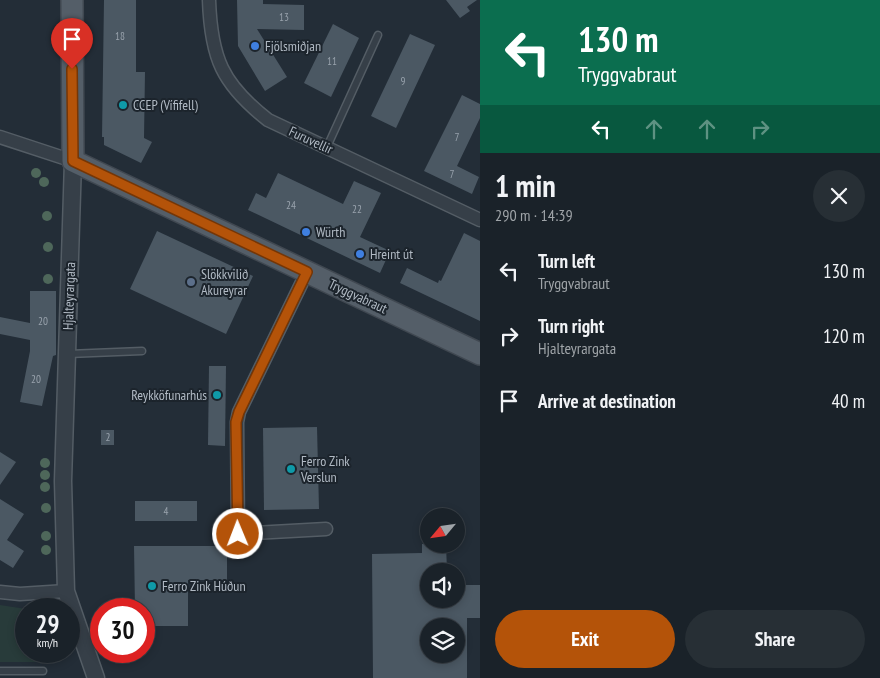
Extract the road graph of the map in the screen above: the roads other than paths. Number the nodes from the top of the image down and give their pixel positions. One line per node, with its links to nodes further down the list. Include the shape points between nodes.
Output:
1 (72, 0): 6 (main road, Hjalteyrargata)
2 (209, 0): 5 (street, Furuvellir, via 216,56 236,91 268,120)
3 (378, 35): 5 (lane)
4 (0, 137): 6 (street)
5 (327, 147): 7 (street, Furuvellir)
6 (73, 161): 8 (main road, Tryggvabraut); 10 (street, Hjalteyrargata)
7 (480, 220)
8 (307, 272): 11 (main road, Tryggvabraut); 12 (street, via 236,422 238,534)
9 (142, 350): 10 (lane)
10 (67, 354): 13 (street, Hjalteyrargata, via 63,481)
11 (480, 354)
12 (326, 529)
13 (66, 591): 14 (street); 17 (street, Hjalteyrargata)
14 (0, 592)
15 (0, 671): 16 (lane)
16 (43, 671)
17 (96, 678)

